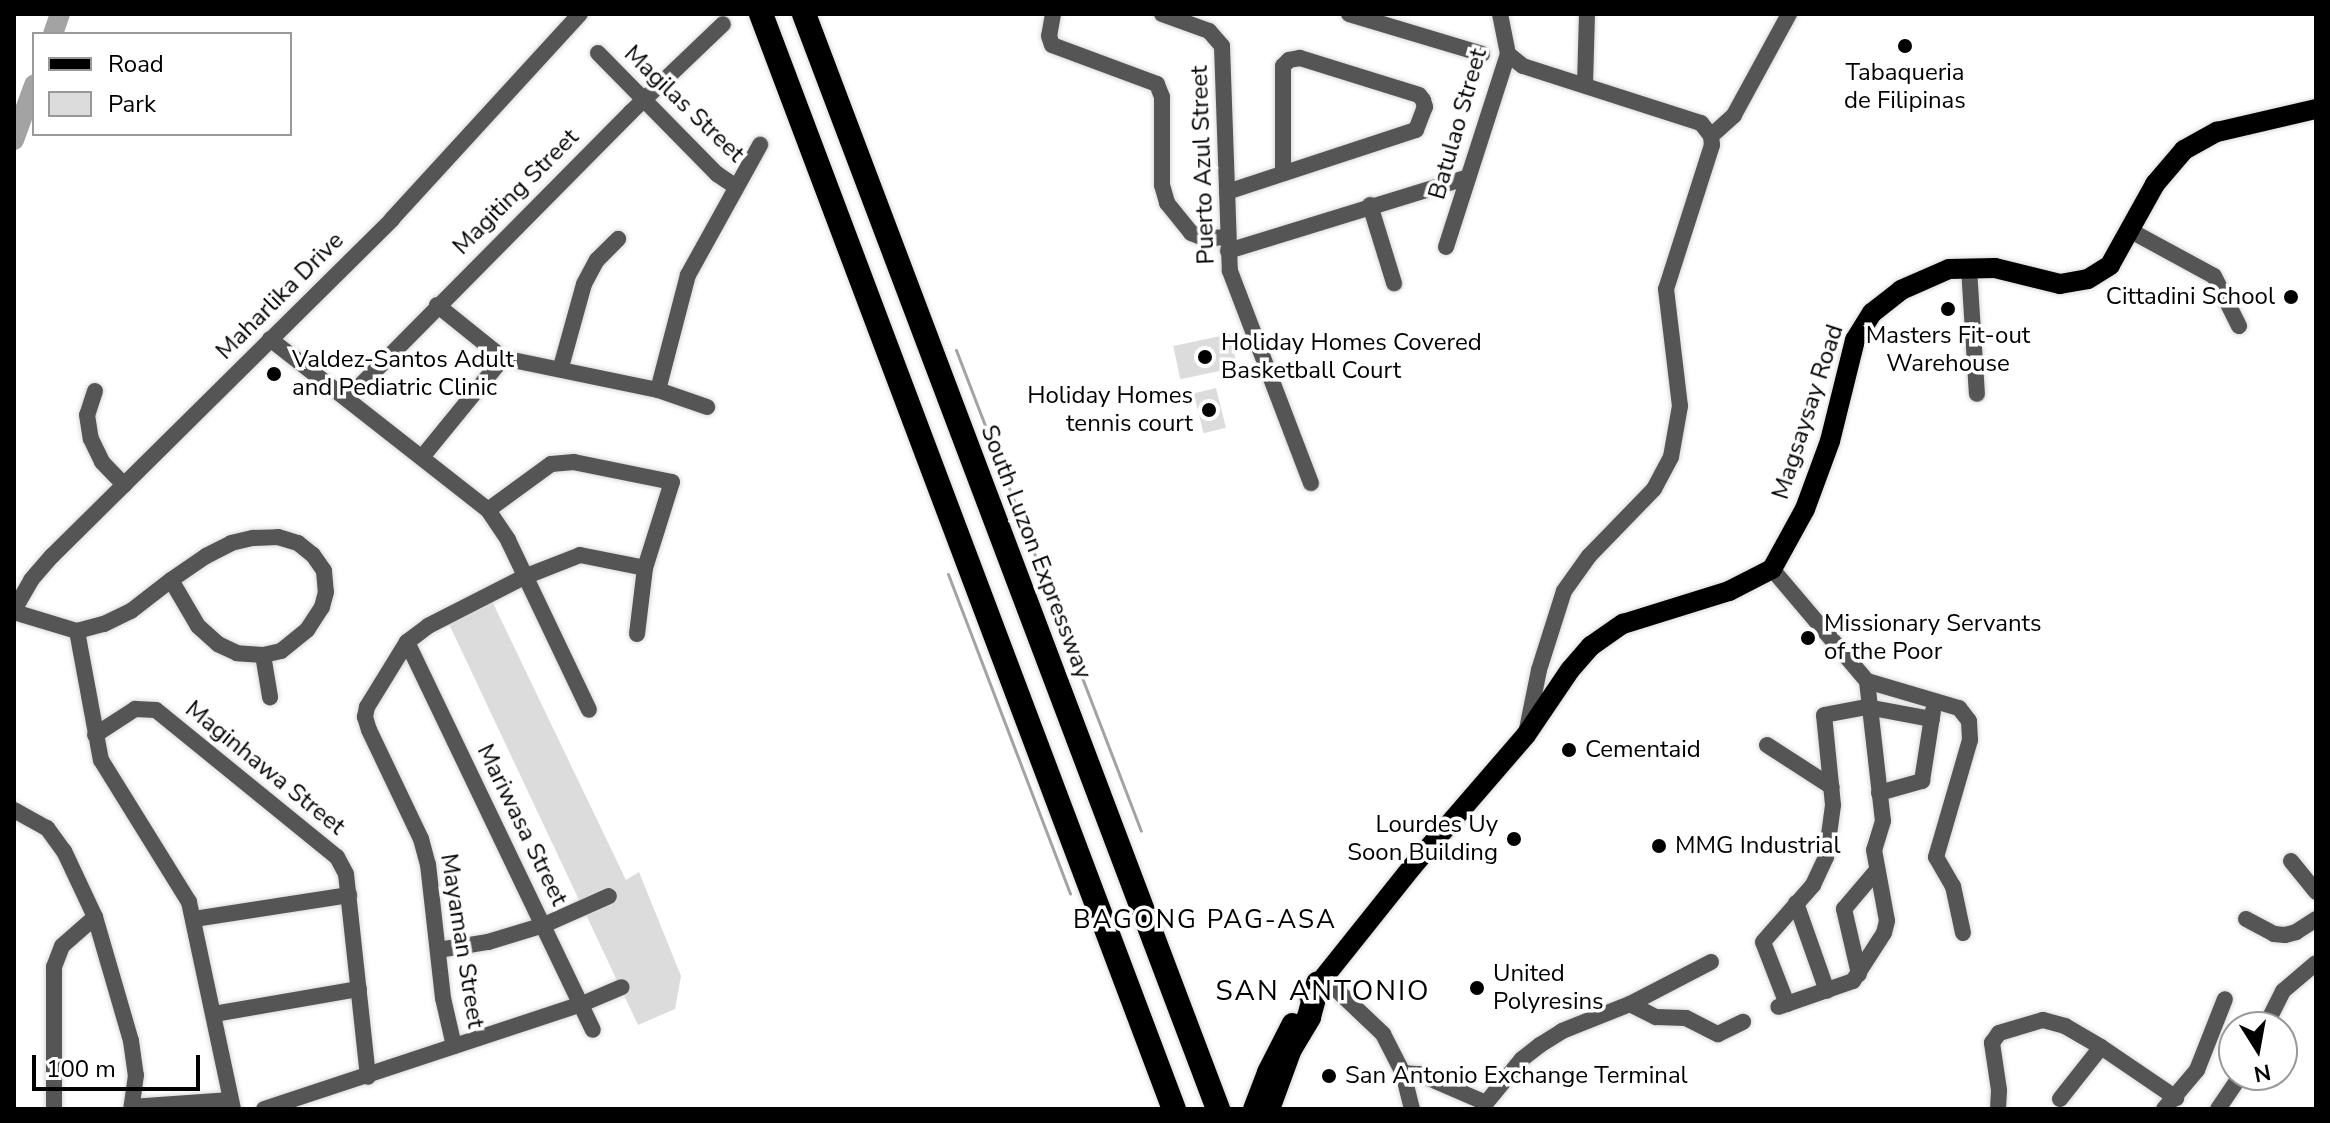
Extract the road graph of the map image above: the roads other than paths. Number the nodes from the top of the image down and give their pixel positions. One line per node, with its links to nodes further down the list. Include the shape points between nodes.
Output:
1 (580, 14): 32 (street, Maharlika Drive, via 430,179)
2 (761, 14): 102 (highway)
3 (804, 14): 103 (highway, South Luzon Expressway)
4 (1053, 14): 26 (street, via 1052,45 1157,84 1167,203 1191,233)
5 (1162, 14): 22 (street, Puerto Azul Street, via 1209,31 1222,46)
6 (1349, 14): 12 (street)
7 (1500, 14): 13 (street, Batulao Street)
8 (1587, 14): 14 (street)
9 (1789, 14): 17 (street, via 1734,115)
10 (723, 24): 15 (street, Magiting Street)
11 (598, 53): 15 (street, Magilas Street)
12 (1482, 54)
13 (1508, 54): 14 (street, via 1523,66); 20 (street, Batulao Street)
14 (1585, 85): 17 (street, via 1701,123)
15 (644, 101): 21 (street, Magilas Street); 30 (street, Magiting Street)
16 (2316, 109): 24 (main road, Magsaysay Road, via 2217,132 2184,150 2155,184)
17 (1711, 136): 58 (street, via 1711,153 1666,289 1680,406 1671,457 1647,498 1589,556 1564,591 1539,670)
18 (760, 145): 21 (street)
19 (1283, 173): 19 (street, via 1416,130 1423,100 1300,58 1289,60 1283,66); 22 (street)
20 (1468, 177): 23 (street); 27 (street, Batulao Street)
21 (736, 187): 35 (street, via 688,275)
22 (1227, 192): 26 (street, Puerto Azul Street)
23 (1370, 205): 26 (street); 29 (street)
24 (2131, 231): 28 (main road, Magsaysay Road, via 2110,265 2073,283); 31 (street, via 2214,276)
25 (618, 239): 34 (street, via 597,260 584,284)
26 (1227, 244): 41 (street, Puerto Azul Street, via 1230,271)
27 (1446, 247)
28 (1969, 268): 37 (street); 45 (main road, Magsaysay Road, via 1936,273 1901,290 1862,326 1816,481)
29 (1394, 283)
30 (437, 305): 33 (street); 38 (street, Magiting Street)
31 (2239, 326)
32 (270, 339): 38 (street); 42 (street, Maharlika Drive)
33 (503, 358): 34 (street); 40 (street)
34 (561, 367): 35 (street)
35 (658, 390): 39 (street)
36 (95, 391): 42 (street, via 87,415 91,439 102,462)
37 (1977, 394)
38 (347, 399): 40 (street)
39 (707, 407)
40 (423, 456): 43 (street)
41 (1311, 483)
42 (124, 485): 48 (street, Maharlika Drive, via 31,580)
43 (488, 510): 44 (street, via 551,464 574,462 672,482); 46 (street)
44 (645, 568): 46 (street, Mayaman Street, via 580,555); 50 (street)
45 (1772, 569): 53 (street); 58 (main road, via 1740,587 1611,631 1570,670)
46 (524, 577): 51 (street, Mayaman Street); 56 (street)
47 (171, 580): 49 (street, via 131,611); 52 (street, via 198,626 218,644 237,653); 52 (street, via 231,543 253,538 278,537 313,555 324,571 322,607 307,630 281,651)
48 (14, 611): 49 (street)
49 (77, 631): 57 (street)
50 (637, 634)
51 (407, 642): 73 (street, Mariwasa Street); 75 (street, Mayaman Street, via 365,717 421,839)
52 (263, 655): 54 (street)
53 (1867, 681): 55 (street); 74 (street, via 1959,708 1969,721 1970,740 1936,857 1953,886)
54 (270, 697)
55 (1867, 707): 60 (street, via 1824,715); 61 (street); 61 (street, via 1933,714 1922,781)
56 (589, 710)
57 (95, 735): 66 (street, Maginhawa Street, via 135,709 156,710 330,849 346,874); 70 (street, via 105,769 180,885)
58 (1526, 735): 79 (main road)
59 (1767, 745): 60 (street)
60 (1832, 787): 68 (street, via 1826,857 1813,885)
61 (1879, 793): 64 (street, via 1883,821 1874,845)
62 (14, 810): 69 (street, via 47,828 64,851)
63 (2291, 861): 65 (street)
64 (1877, 870): 78 (street, via 1887,927); 78 (street, via 1844,909)
65 (2316, 892)
66 (349, 895): 70 (street); 81 (street, Maginhawa Street)
67 (609, 896): 73 (street)
68 (1796, 903): 82 (street); 82 (street, via 1763,942 1782,1006)
69 (95, 917): 99 (street, via 131,1041 136,1075); 100 (street, via 62,946 54,967)
70 (194, 919): 87 (street)
71 (2246, 919): 72 (street, via 2285,935)
72 (2316, 919)
73 (544, 925): 75 (street); 84 (street, Mariwasa Street)
74 (1963, 933)
75 (438, 950): 91 (street, Mayaman Street)
76 (1711, 962): 85 (street)
77 (2316, 963): 86 (street, via 2283,991)
78 (1859, 974): 82 (street)
79 (1321, 980): 88 (highway); 93 (street, via 1358,1006 1383,1034)
80 (622, 987): 84 (street)
81 (359, 989): 87 (street); 94 (street, Maginhawa Street)
82 (1827, 991)
83 (2225, 999): 98 (street, via 2197,1070)
84 (582, 1004): 90 (street, Mariwasa Street); 91 (street)
85 (1630, 1004): 89 (street, via 1656,1017 1686,1018 1718,1034); 93 (street, via 1540,1045 1486,1103 1419,1074)
86 (2273, 1011)
87 (214, 1014): 97 (street)
88 (1302, 1018): 104 (main road, via 1278,1046); 105 (highway)
89 (1743, 1022)
90 (593, 1030)
91 (454, 1046): 94 (street)
92 (2101, 1047): 96 (street); 98 (street); 107 (street, via 2043,1020 1999,1033 1991,1049)
93 (1403, 1073): 106 (street)
94 (368, 1077): 101 (street)
95 (2230, 1091): 108 (street)
96 (2060, 1099)
97 (231, 1104): 99 (street)
98 (2170, 1104)
99 (132, 1108)
100 (54, 1109)
101 (264, 1109)
102 (1174, 1109)
103 (1218, 1109)
104 (1253, 1109)
105 (1268, 1109)
106 (1412, 1109)
107 (1998, 1109)
108 (2218, 1109)

